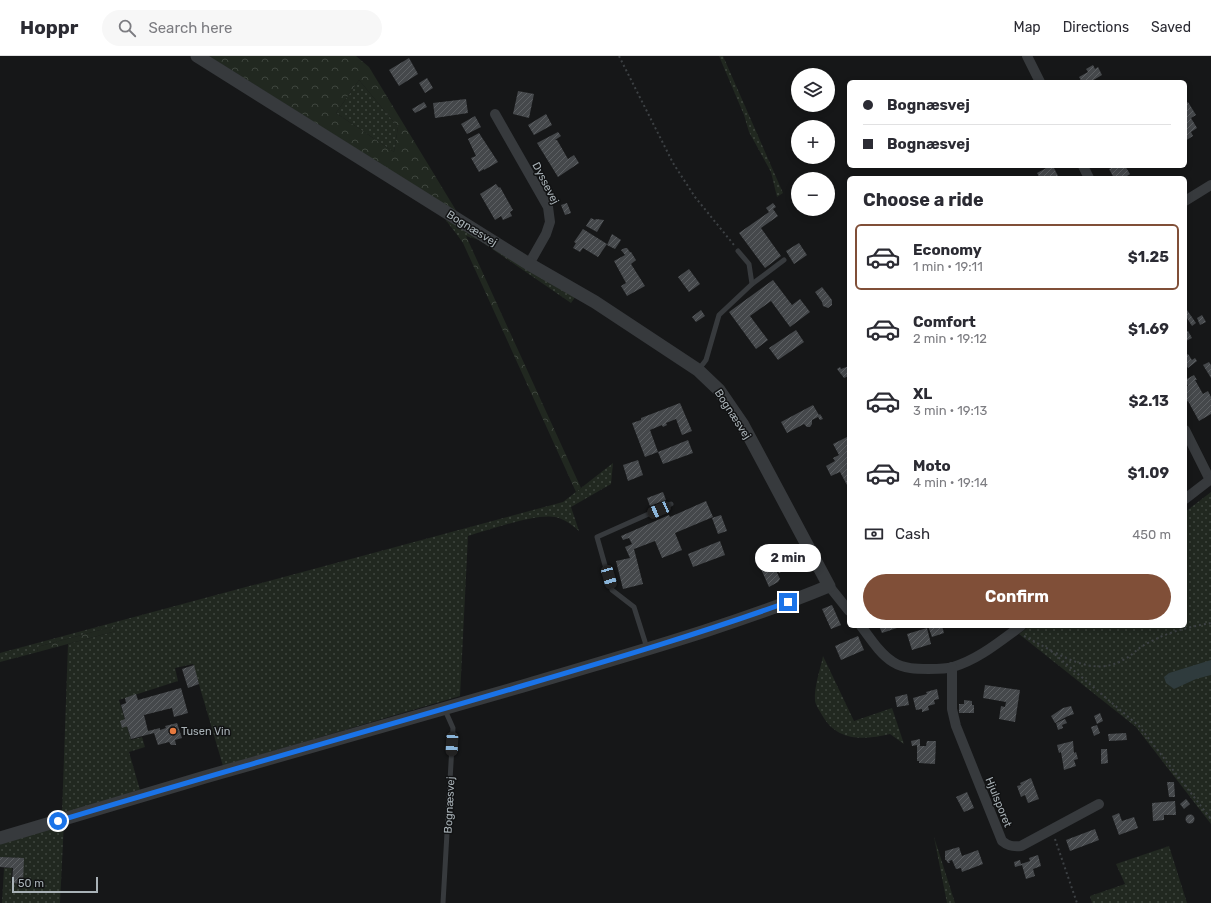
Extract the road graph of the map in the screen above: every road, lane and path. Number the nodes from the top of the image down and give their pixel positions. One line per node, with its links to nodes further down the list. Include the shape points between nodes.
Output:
1 (197, 56): 10 (street, Bognæsvej)
2 (619, 56): 8 (path, via 673,163 695,197)
3 (1027, 56): 4 (street)
4 (1039, 80)
5 (495, 114): 10 (street, Dyssevej, via 548,207 550,222 546,234)
6 (1211, 185): 7 (street)
7 (1187, 200)
8 (738, 251): 11 (lane, via 749,264)
9 (784, 260): 11 (lane)
10 (529, 264): 12 (street, Bognæsvej, via 595,302)
11 (752, 284): 12 (lane, via 719,315 706,360)
12 (698, 370): 17 (street, Bognæsvej, via 719,390 742,425)
13 (1187, 434): 14 (street)
14 (1210, 479): 15 (street)
15 (1187, 497)
16 (671, 504): 22 (lane, via 597,537 612,590 634,607)
17 (829, 586): 18 (street); 22 (street, via 726,624)
18 (847, 608)
19 (1211, 623): 23 (path, via 1163,636 1108,666 1093,667)
20 (863, 628): 24 (street, via 886,657 900,666 921,669)
21 (1017, 629): 23 (path); 24 (street, via 978,657)
22 (647, 649): 25 (street)
23 (1051, 651): 27 (path, via 1139,726)
24 (952, 667): 28 (street, Hjulsporet, via 952,709 956,726 1002,840 1011,846 1021,846)
25 (444, 709): 29 (street); 30 (lane, Bognæsvej, via 453,728)
26 (1099, 804): 28 (street, Hjulsporet)
27 (1211, 819)
28 (1052, 830): 31 (path)
29 (0, 838)
30 (443, 903)
31 (1078, 903)

